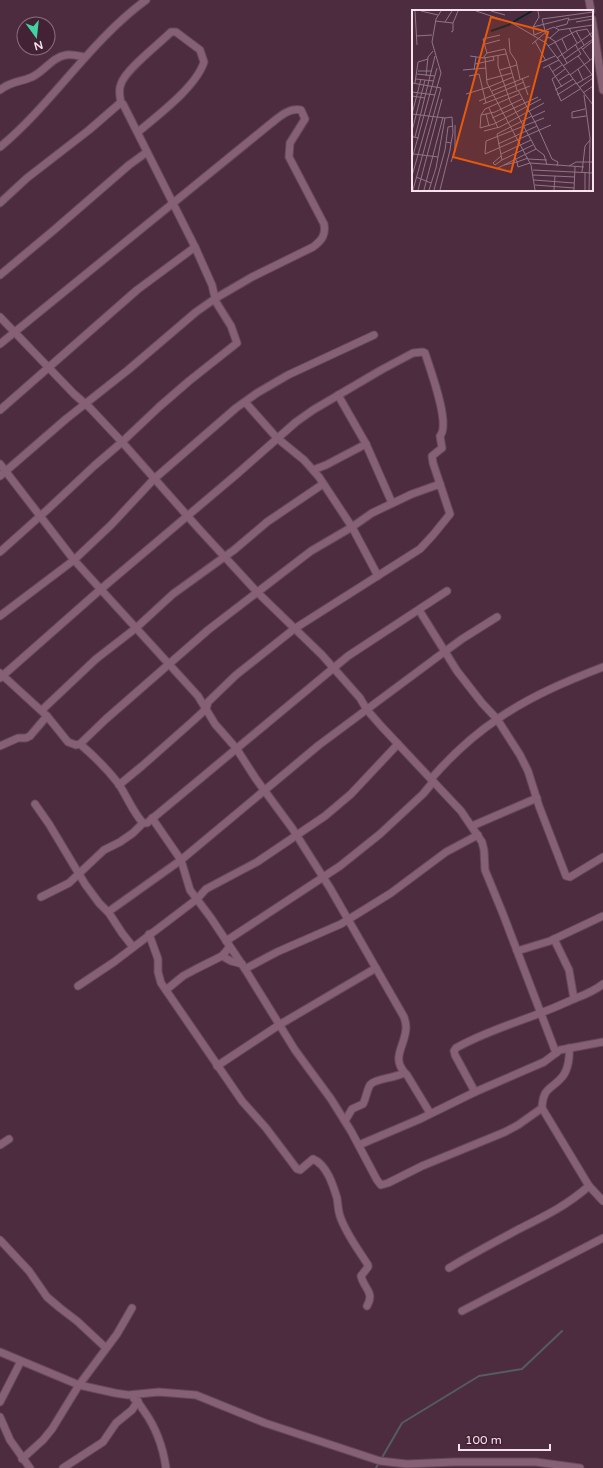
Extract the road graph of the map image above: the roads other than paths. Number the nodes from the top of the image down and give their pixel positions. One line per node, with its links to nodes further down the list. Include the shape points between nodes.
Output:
1 (146, 0): 5 (street, via 120,21)
2 (589, 0): 3 (street)
3 (591, 10)
4 (593, 25): 7 (street)
5 (85, 57): 6 (street, via 66,55 58,58 32,77 15,81); 10 (street, via 22,128)
6 (0, 90)
7 (603, 90)
8 (121, 103): 9 (street); 9 (street, via 120,88 124,78 171,32 176,32 200,50 204,62 196,77 163,112); 13 (street, via 27,178)
9 (138, 132): 11 (street)
10 (0, 148)
11 (147, 152): 12 (street); 15 (street)
12 (173, 202): 14 (street); 16 (street, via 287,112 297,109 304,114 305,119 290,143 289,157 322,219 324,236 313,247 276,264); 18 (street)
13 (0, 203)
14 (196, 246): 16 (street); 21 (street, via 137,290)
15 (0, 275)
16 (216, 298): 24 (street, via 184,321); 27 (street, via 237,343 189,381)
17 (0, 317): 18 (street)
18 (14, 332): 20 (street); 21 (street)
19 (374, 335): 23 (street, via 288,375)
20 (0, 344)
21 (49, 367): 24 (street); 25 (street)
22 (338, 395): 26 (street, via 301,418); 28 (street); 35 (street, via 413,353 423,352 443,420 440,436 442,448 432,456)
23 (245, 402): 26 (street); 33 (street)
24 (86, 404): 27 (street); 31 (street)
25 (0, 410)
26 (277, 438): 30 (street); 38 (street)
27 (122, 442): 33 (street); 37 (street)
28 (366, 444): 30 (street); 36 (street)
29 (0, 464): 31 (street)
30 (313, 470): 34 (street)
31 (6, 471): 32 (street); 37 (street)
32 (0, 476)
33 (154, 479): 38 (street); 42 (street)
34 (323, 484): 39 (street); 41 (street, via 267,522)
35 (440, 484): 36 (street); 43 (street, via 449,511 448,516 420,549)
36 (392, 503): 39 (street, via 372,512)
37 (40, 516): 40 (street); 42 (street)
38 (187, 516): 41 (street); 44 (street)
39 (352, 527): 43 (street); 46 (street, via 311,551)
40 (0, 552)
41 (224, 557): 46 (street); 50 (street, via 174,594)
42 (74, 560): 44 (street); 48 (street)
43 (378, 576): 51 (street)
44 (102, 589): 50 (street); 56 (street)
45 (446, 591): 47 (street)
46 (257, 592): 51 (street); 53 (street, via 208,630)
47 (419, 610): 52 (street); 55 (street)
48 (0, 616)
49 (497, 617): 52 (street)
50 (136, 628): 53 (street); 58 (street, via 100,656)
51 (294, 629): 55 (street); 57 (street, via 236,675 208,702)
52 (444, 652): 59 (street); 61 (street, via 472,691)
53 (169, 665): 57 (street, via 198,696); 62 (street)
54 (603, 667): 61 (street, via 541,694)
55 (332, 668): 59 (street, via 360,698); 65 (street)
56 (1, 675): 58 (street)
57 (206, 709): 65 (street, via 215,724); 67 (street)
58 (42, 710): 60 (street)
59 (367, 710): 63 (street); 68 (street)
60 (47, 716): 62 (street, via 68,742); 64 (street, via 30,736)
61 (497, 719): 66 (street, via 447,762); 69 (street, via 520,755)
62 (80, 744): 67 (street)
63 (398, 744): 66 (street); 75 (street, via 351,794)
64 (0, 746)
65 (236, 748): 68 (street); 71 (street)
66 (432, 780): 73 (street); 79 (street, via 423,794 380,834)
67 (119, 785): 72 (street)
68 (264, 790): 75 (street); 77 (street)
69 (537, 798): 73 (street); 76 (street, via 567,877)
70 (35, 804): 78 (street)
71 (152, 818): 72 (street); 77 (street)
72 (143, 823): 78 (street, via 133,833 104,850)
73 (472, 826): 74 (street)
74 (478, 835): 84 (street, via 446,852 391,893); 89 (street, via 484,850 485,870)
75 (297, 836): 79 (street); 81 (street, via 206,889)
76 (603, 857)
77 (181, 860): 81 (street, via 190,890); 82 (street)
78 (79, 874): 80 (street); 82 (street)
79 (323, 878): 84 (street); 87 (street)
80 (41, 896)
81 (197, 899): 85 (street); 87 (street)
82 (108, 912): 88 (street)
83 (603, 916): 86 (street)
84 (349, 919): 91 (street); 92 (street)
85 (149, 934): 88 (street); 95 (street)
86 (554, 939): 89 (street); 96 (street, via 568,970)
87 (227, 943): 90 (street); 91 (street)
88 (133, 947): 94 (street)
89 (517, 951): 97 (street)
90 (222, 956): 91 (street); 95 (street, via 183,976)
91 (243, 967): 98 (street)
92 (376, 968): 98 (street); 103 (street, via 404,1017 406,1027 398,1054)
93 (603, 984): 96 (street)
94 (78, 986)
95 (166, 990): 102 (street)
96 (574, 999): 97 (street)
97 (541, 1014): 101 (street); 104 (street, via 461,1045 454,1051)
98 (279, 1025): 102 (street); 107 (street)
99 (603, 1042): 100 (street)
100 (569, 1048): 101 (street); 105 (street, via 570,1054 564,1075 545,1092)
101 (556, 1053): 104 (street, via 544,1062)
102 (217, 1066): 116 (street, via 242,1102 266,1128 297,1170 313,1160 326,1170 340,1217 368,1265 361,1276 370,1296)
103 (404, 1073): 106 (street); 107 (street, via 372,1083 363,1104 352,1109)
104 (475, 1092): 106 (street)
105 (542, 1108): 110 (street, via 505,1132 383,1185 376,1180); 111 (street)
106 (430, 1113): 110 (street)
107 (345, 1121): 110 (street)
108 (9, 1139): 109 (street)
109 (0, 1145)
110 (359, 1145)
111 (589, 1186): 112 (street); 115 (street, via 554,1212)
112 (603, 1201)
113 (603, 1238): 118 (street)
114 (0, 1240): 119 (street, via 48,1297)
115 (449, 1268)
116 (367, 1306)
117 (132, 1308): 119 (street)
118 (462, 1311)
119 (106, 1348): 122 (street)
120 (0, 1352): 121 (street)
121 (21, 1361): 122 (street); 124 (street)
122 (79, 1385): 123 (street); 127 (street, via 52,1429)
123 (128, 1395): 125 (street); 131 (street, via 159,1392 196,1395 265,1423 380,1461 407,1464 536,1462)
124 (0, 1402)
125 (138, 1402): 129 (street, via 116,1423 103,1442); 130 (street, via 158,1434)
126 (0, 1417): 127 (street, via 10,1440)
127 (22, 1458): 128 (street)
128 (30, 1468)
129 (63, 1468)
130 (166, 1468)
131 (580, 1468)

